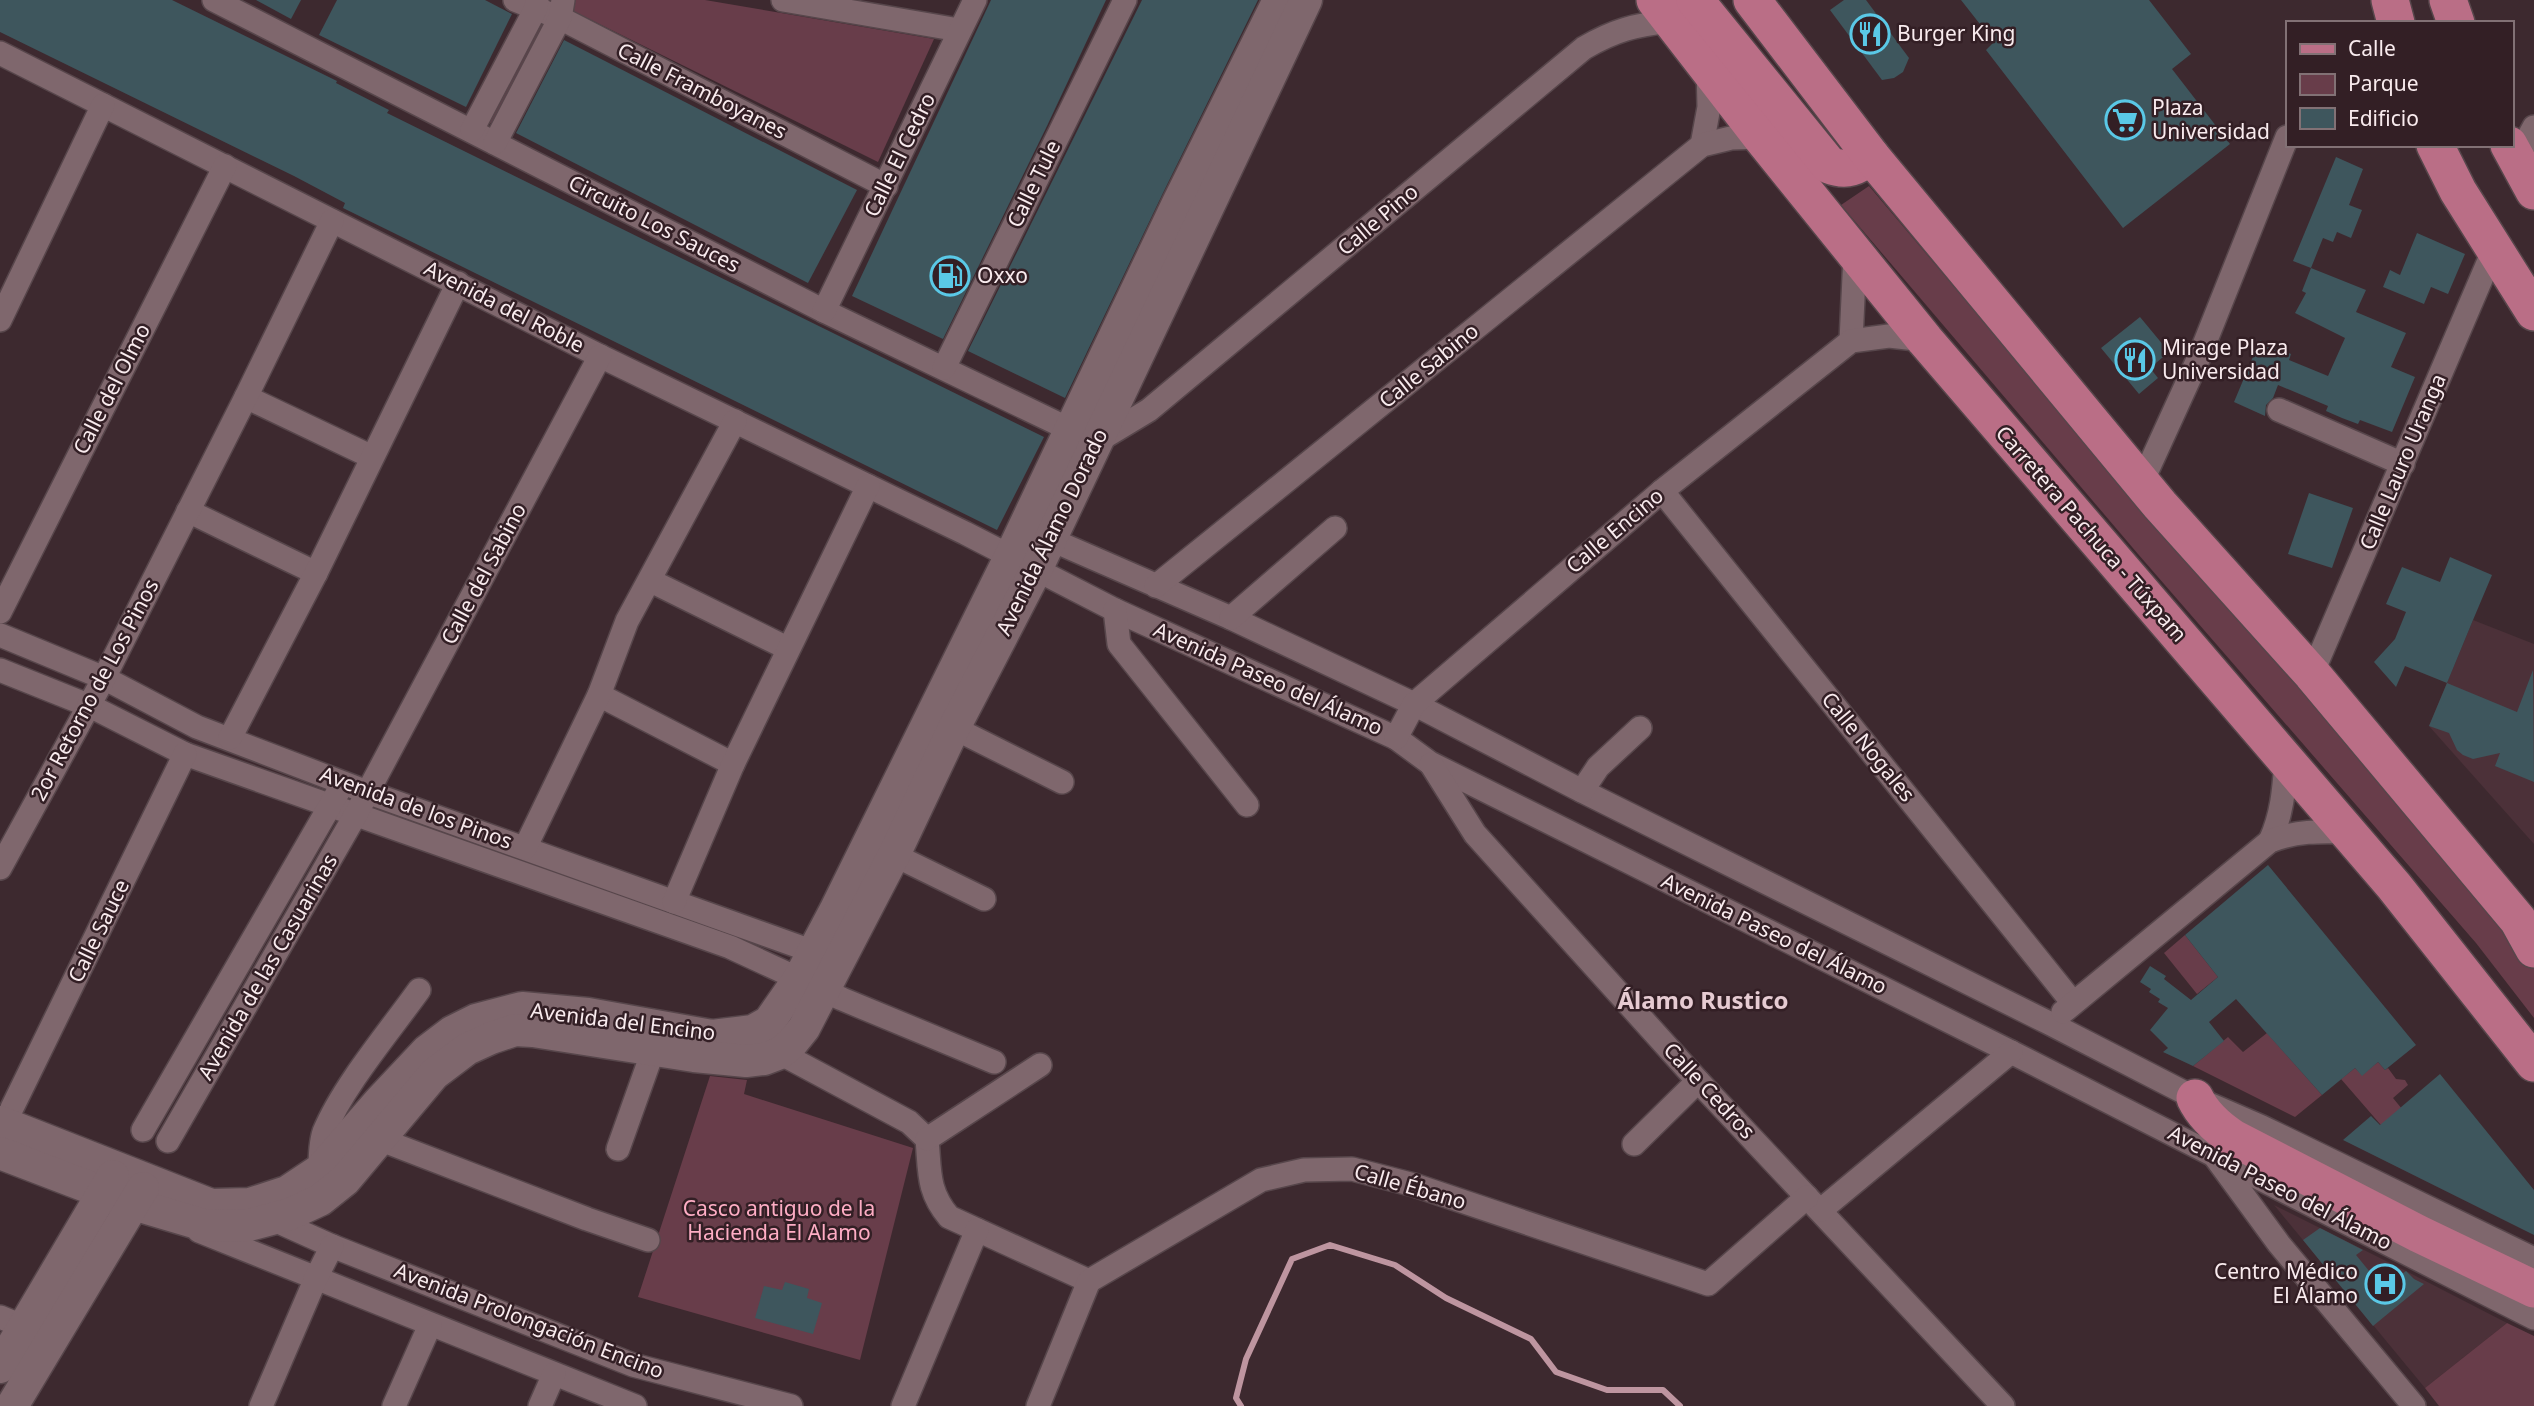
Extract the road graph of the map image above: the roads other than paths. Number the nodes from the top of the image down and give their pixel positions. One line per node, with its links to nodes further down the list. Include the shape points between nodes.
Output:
1 (214, 0): 20 (street, Circuito Los Sauces)
2 (783, 0): 15 (street)
3 (975, 0): 15 (street, Calle El Cedro)
4 (1125, 0): 42 (street, Calle Tule)
5 (1279, 0): 31 (street, Avenida Álamo Dorado)
6 (1306, 0): 31 (street, Avenida Álamo Dorado)
7 (1752, 0): 27 (main road)
8 (2390, 0): 13 (main road)
9 (2448, 0): 14 (main road)
10 (529, 3): 12 (street, Calle Framboyanes); 20 (street)
11 (1673, 7): 17 (main road, Carretera Pachuca - Túxpam); 27 (main road, via 1829,165 1842,170); 46 (street, Calle Pino, via 1584,48 1149,410)
12 (562, 9): 23 (street); 29 (street, Calle Framboyanes)
13 (2395, 21)
14 (2455, 21)
15 (959, 30): 29 (street, Calle El Cedro)
16 (0, 53): 18 (street, Avenida del Roble)
17 (1707, 68): 21 (main road, Carretera Pachuca - Túxpam); 24 (street, via 1709,107)
18 (103, 105): 28 (street, Avenida del Roble); 37 (street)
19 (2534, 127): 26 (street)
20 (472, 130): 23 (street, Circuito Los Sauces)
21 (1760, 137): 24 (street, Calle Sabino); 34 (main road, Carretera Pachuca - Túxpam)
22 (2286, 140): 49 (street, via 2200,355)
23 (495, 143): 36 (street, Circuito Los Sauces)
24 (1702, 145): 58 (street, Calle Sabino)
25 (2436, 147): 33 (main road)
26 (2512, 153): 30 (main road)
27 (1871, 156): 49 (main road)
28 (225, 166): 32 (street, Avenida del Roble); 60 (street, Calle del Olmo)
29 (886, 186): 36 (street, Calle El Cedro)
30 (2534, 191)
31 (1191, 209): 46 (street, Avenida Álamo Dorado)
32 (331, 221): 35 (street, Avenida del Roble); 43 (street, 2or Retorno de Los Pinos)
33 (2494, 249): 38 (main road); 48 (street, Calle Lauro Uranga)
34 (1855, 255): 39 (main road, Carretera Pachuca - Túxpam); 40 (street)
35 (458, 283): 41 (street, Avenida del Roble); 47 (street)
36 (824, 311): 42 (street, Circuito Los Sauces)
37 (2, 312)
38 (2534, 312)
39 (1925, 340): 40 (street, via 1889,336); 75 (main road, Carretera Pachuca - Túxpam)
40 (1851, 341): 51 (street, Calle Encino)
41 (600, 356): 45 (street, Avenida del Roble); 81 (street, Calle del Sabino)
42 (944, 368): 46 (street, Circuito Los Sauces)
43 (246, 397): 47 (street); 52 (street, 2or Retorno de Los Pinos)
44 (2279, 410): 48 (street)
45 (735, 421): 50 (street, Avenida del Roble); 57 (street)
46 (1084, 436): 54 (street, Avenida Álamo Dorado)
47 (372, 457): 56 (street)
48 (2403, 464): 65 (street, Calle Lauro Uranga)
49 (2142, 482): 65 (main road)
50 (868, 486): 55 (street, Avenida del Roble); 63 (street)
51 (1662, 491): 68 (street, Calle Encino); 98 (street, Calle Nogales)
52 (188, 511): 56 (street); 66 (street, 2or Retorno de Los Pinos)
53 (1335, 528): 61 (street)
54 (1037, 533): 55 (street, Avenida Álamo Dorado); 58 (street, Avenida Paseo del Álamo)
55 (1023, 564): 59 (street, Avenida Paseo del Álamo); 70 (street, Avenida Álamo Dorado); 95 (street, Avenida Álamo Dorado)
56 (316, 573): 72 (street)
57 (651, 581): 63 (street); 67 (street, via 627,621)
58 (1156, 586): 61 (street, Avenida Paseo del Álamo)
59 (1115, 610): 73 (street, Avenida Paseo del Álamo); 83 (street, via 1119,644)
60 (0, 612)
61 (1231, 618): 68 (street, Avenida Paseo del Álamo)
62 (0, 635): 66 (street, Avenida de los Pinos)
63 (787, 648): 77 (street)
64 (0, 670): 69 (street, Avenida de los Pinos)
65 (2312, 674): 94 (main road)
66 (104, 678): 69 (street, 2or Retorno de Los Pinos); 72 (street, Avenida de los Pinos)
67 (599, 695): 77 (street); 87 (street)
68 (1414, 704): 73 (street, Calle Encino); 80 (street, Avenida Paseo del Álamo)
69 (90, 706): 74 (street, Avenida de los Pinos); 89 (street, 2or Retorno de Los Pinos)
70 (954, 728): 78 (street); 88 (street, Avenida Álamo Dorado)
71 (1640, 728): 80 (street, via 1598,767)
72 (230, 738): 79 (street, Avenida de los Pinos)
73 (1396, 738): 76 (street, Avenida Paseo del Álamo)
74 (185, 754): 82 (street, Avenida de los Pinos); 109 (street, Calle Sauce)
75 (2286, 761): 85 (main road, Carretera Pachuca - Túxpam); 86 (street, via 2284,796)
76 (1430, 763): 102 (street, Avenida Paseo del Álamo); 107 (street, Calle Cedros, via 1475,834)
77 (733, 764): 93 (street)
78 (1062, 782)
79 (343, 783): 81 (street, Avenida de los Pinos); 82 (street, Avenida de las Casuarinas)
80 (1583, 791): 99 (street, Avenida Paseo del Álamo)
81 (367, 792): 84 (street, Avenida de las Casuarinas); 87 (street, Avenida de los Pinos)
82 (331, 805): 84 (street, Avenida de los Pinos); 110 (street, Avenida de las Casuarinas)
83 (1247, 805)
84 (356, 814): 91 (street, Avenida de los Pinos); 113 (street, Avenida de las Casuarinas)
85 (2347, 832): 86 (street, via 2311,831); 105 (main road, Carretera Pachuca - Túxpam)
86 (2270, 841): 98 (street)
87 (525, 848): 90 (street, Avenida de los Pinos)
88 (894, 855): 92 (street); 95 (street, Avenida Álamo Dorado)
89 (0, 868)
90 (601, 876): 91 (street); 93 (street, Avenida de los Pinos)
91 (586, 896): 96 (street, Avenida de los Pinos, via 730,947)
92 (984, 899)
93 (674, 902): 95 (street, Avenida de los Pinos)
94 (2529, 934)
95 (827, 957): 96 (street, Avenida Álamo Dorado)
96 (811, 985): 100 (street, Avenida Álamo Dorado); 103 (street, Avenida Álamo Dorado, via 804,1028); 104 (street, Avenida de los Pinos)
97 (419, 990): 118 (street, via 332,1117 323,1135)
98 (2073, 1003): 99 (street)
99 (2049, 1023): 108 (street, Avenida Paseo del Álamo)
100 (753, 1031): 103 (street); 118 (street, Avenida del Encino, via 712,1036 588,1014 522,1008 476,1020 427,1051)
101 (654, 1048): 103 (street, Avenida del Encino, via 746,1062); 111 (street, Avenida del Encino, via 515,1030 467,1049 434,1074); 116 (street)
102 (2011, 1052): 115 (street, Avenida Paseo del Álamo); 121 (street)
103 (780, 1053): 112 (street, via 909,1122)
104 (994, 1062)
105 (2534, 1063)
106 (1040, 1065): 112 (street)
107 (1698, 1081): 114 (street); 121 (street, Calle Cedros)
108 (2194, 1098): 115 (main road, via 2214,1123); 126 (street, Avenida Paseo del Álamo)
109 (6, 1115): 119 (street, Avenida del Encino)
110 (143, 1130)
111 (379, 1139): 122 (street, Avenida del Encino, via 345,1180 320,1200); 124 (street)
112 (927, 1139): 123 (street, via 937,1203 948,1217)
113 (168, 1141)
114 (1634, 1144)
115 (2222, 1145): 129 (main road); 130 (street, Avenida Paseo del Álamo); 144 (street, via 2279,1244)
116 (618, 1149)
117 (0, 1153): 119 (street, Avenida del Encino)
118 (320, 1170): 120 (street, Avenida del Encino, via 288,1192 250,1204 211,1205)
119 (110, 1180): 120 (street, Avenida del Encino); 131 (street)
120 (141, 1192): 122 (street, Avenida del Encino, via 206,1226 249,1225); 127 (street); 135 (street)
121 (1814, 1203): 128 (street, Calle Ébano, via 1708,1284 1413,1185 1352,1169 1304,1170 1261,1181); 143 (street, Calle Cedros)
122 (272, 1219): 125 (street, Avenida Prolongación Encino)
123 (977, 1230): 128 (street); 141 (street)
124 (648, 1240)
125 (332, 1246): 127 (street); 140 (street, Avenida Prolongación Encino, via 633,1365)
126 (2534, 1259)
127 (316, 1278): 132 (street); 136 (street)
128 (1088, 1281): 142 (street)
129 (2534, 1289)
130 (2534, 1318)
131 (11, 1321): 133 (street)
132 (430, 1325): 134 (street); 137 (street)
133 (0, 1367)
134 (554, 1374): 138 (street); 139 (street)
135 (12, 1406)
136 (261, 1406)
137 (394, 1406)
138 (540, 1406)
139 (635, 1406)
140 (791, 1406)
141 (902, 1406)
142 (1038, 1406)
143 (2003, 1406)
144 (2414, 1406)

